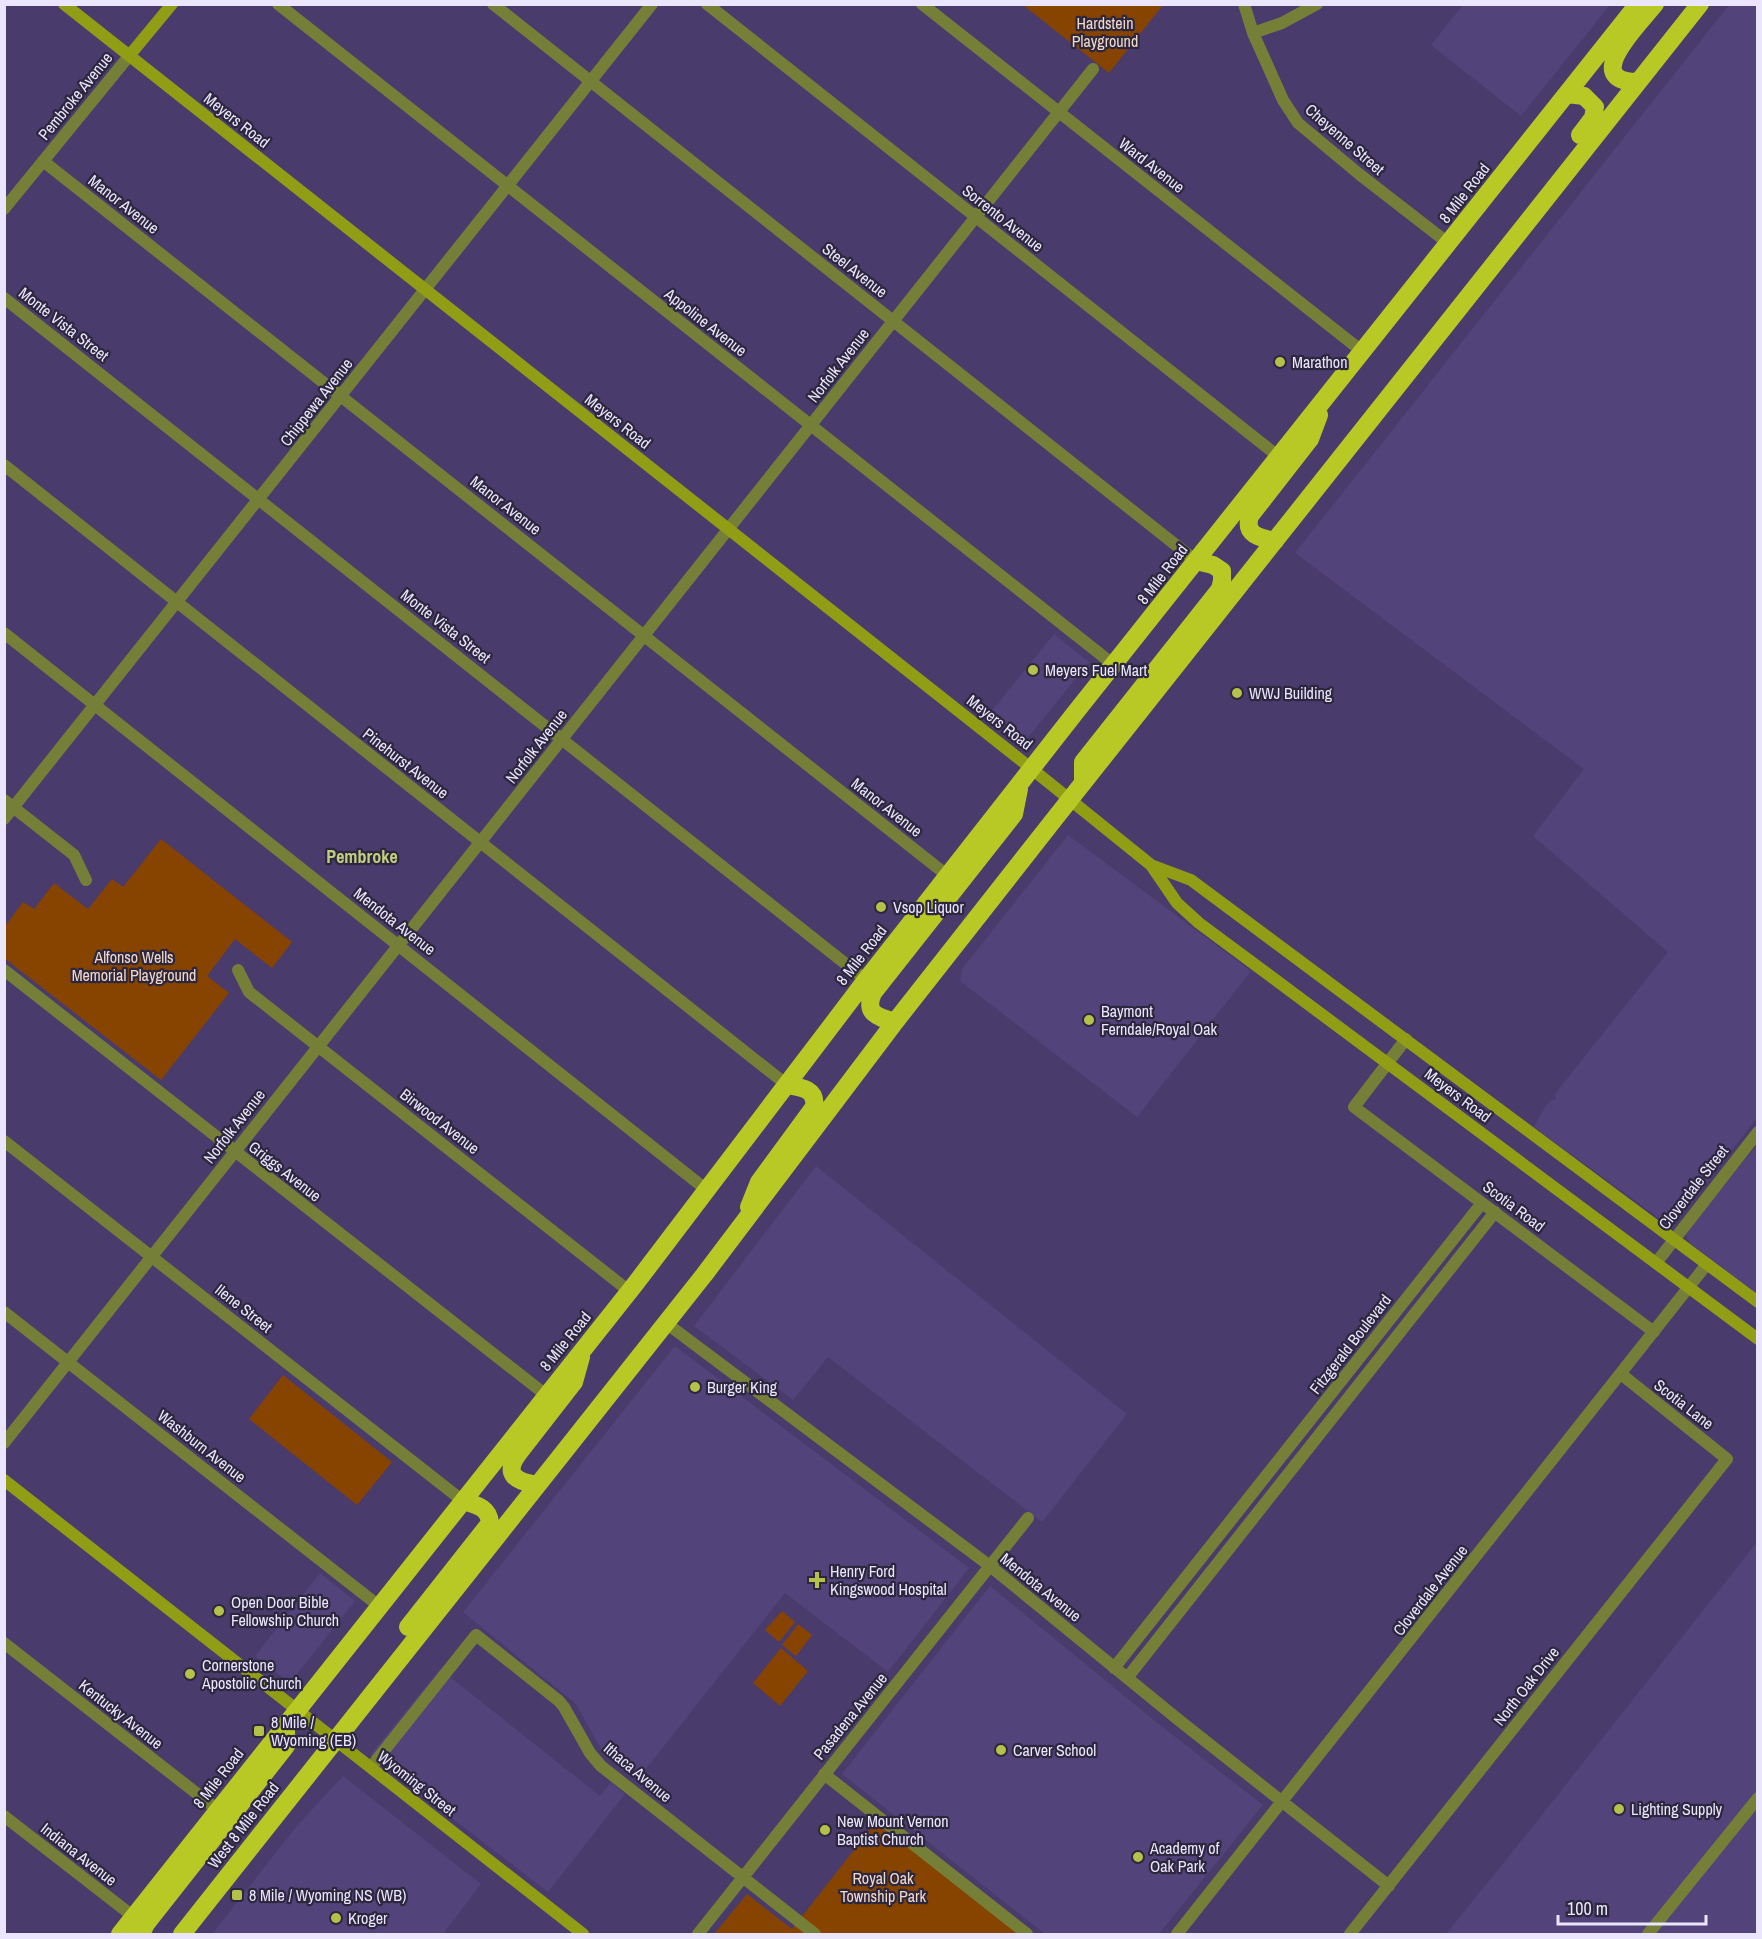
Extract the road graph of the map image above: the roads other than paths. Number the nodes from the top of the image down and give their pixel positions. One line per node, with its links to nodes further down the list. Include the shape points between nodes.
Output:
1 (64, 4): 14 (street, Meyers Road)
2 (172, 4): 14 (street, Pembroke Avenue)
3 (278, 4): 21 (street, Appoline Avenue)
4 (493, 4): 16 (street, Steel Avenue)
5 (651, 4): 16 (street, Chippewa Avenue)
6 (707, 4): 23 (street, Sorrento Avenue)
7 (922, 4): 19 (street, Ward Avenue)
8 (1244, 4): 13 (street, Cheyenne Street)
9 (1317, 4): 13 (street, via 1282,24)
10 (1638, 4): 18 (highway, 8 Mile Road)
11 (1655, 4): 17 (highway, via 1612,63 1618,78)
12 (1700, 4): 17 (highway)
13 (1253, 33): 24 (street, Cheyenne Street, via 1287,108 1304,129)
14 (129, 56): 20 (street, Pembroke Avenue); 26 (street, Meyers Road)
15 (1093, 69): 19 (street, Norfolk Avenue)
16 (590, 82): 21 (street, Chippewa Avenue); 28 (street, Steel Avenue)
17 (1638, 82): 25 (highway)
18 (1567, 94): 24 (highway, 8 Mile Road); 25 (highway, via 1590,100 1595,114 1522,208)
19 (1058, 113): 23 (street, Norfolk Avenue); 29 (street, Ward Avenue)
20 (43, 161): 22 (street, Pembroke Avenue); 30 (street, Manor Avenue)
21 (508, 186): 26 (street, Chippewa Avenue); 32 (street, Appoline Avenue)
22 (4, 209)
23 (976, 217): 28 (street, Norfolk Avenue); 33 (street, Sorrento Avenue)
24 (1448, 243): 29 (highway, 8 Mile Road)
25 (1502, 253): 37 (highway)
26 (426, 290): 30 (street, Chippewa Avenue); 36 (street, Meyers Road)
27 (4, 298): 35 (street, Monte Vista Street)
28 (893, 321): 32 (street, Norfolk Avenue); 38 (street, Steel Avenue)
29 (1363, 352): 31 (highway, 8 Mile Road)
30 (342, 396): 35 (street, Chippewa Avenue); 41 (street, Manor Avenue)
31 (1323, 402): 33 (highway, 8 Mile Road); 37 (highway, via 1310,440 1250,516 1252,533)
32 (811, 426): 36 (street, Norfolk Avenue); 42 (street, Appoline Avenue)
33 (1279, 457): 38 (highway, 8 Mile Road)
34 (4, 465): 39 (street, Pinehurst Avenue)
35 (260, 500): 39 (street, Chippewa Avenue); 44 (street, Monte Vista Street)
36 (728, 529): 41 (street, Norfolk Avenue); 45 (street, Meyers Road)
37 (1275, 541): 46 (highway)
38 (1196, 561): 42 (highway, 8 Mile Road); 46 (highway, via 1213,564 1221,571 1220,589 1083,762)
39 (177, 602): 43 (street, Chippewa Avenue); 51 (street, Pinehurst Avenue)
40 (4, 633): 43 (street, Mendota Avenue)
41 (644, 636): 44 (street, Norfolk Avenue); 53 (street, Manor Avenue)
42 (1114, 665): 45 (highway, 8 Mile Road)
43 (95, 705): 49 (street, Chippewa Avenue); 55 (street, Mendota Avenue)
44 (562, 738): 51 (street, Norfolk Avenue); 58 (street, Monte Vista Street)
45 (1032, 769): 47 (highway, 8 Mile Road); 48 (street, Meyers Road)
46 (1083, 783): 48 (highway)
47 (1020, 784): 53 (highway, 8 Mile Road); 59 (highway, via 1014,814 873,993 873,1013)
48 (1069, 800): 52 (street, Meyers Road); 59 (highway)
49 (9, 804): 50 (street, Chippewa Avenue); 54 (street, via 74,855)
50 (4, 819)
51 (480, 843): 55 (street, Norfolk Avenue); 63 (street, Pinehurst Avenue)
52 (1150, 865): 60 (street, Meyers Road, via 1191,880); 62 (street, Meyers Road, via 1176,903 1199,923)
53 (948, 876): 58 (highway, 8 Mile Road)
54 (86, 880)
55 (398, 945): 61 (street, Norfolk Avenue); 67 (street, Mendota Avenue)
56 (4, 970): 66 (street, Griggs Avenue)
57 (238, 970): 61 (street, Birwood Avenue, via 249,992)
58 (866, 980): 63 (highway, 8 Mile Road)
59 (895, 1022): 70 (highway)
60 (1406, 1039): 62 (street); 71 (street, Meyers Road)
61 (317, 1046): 66 (street, Norfolk Avenue); 77 (street, Birwood Avenue)
62 (1389, 1064): 68 (street, Scotia Road, via 1354,1107); 73 (street, Meyers Road)
63 (787, 1085): 67 (highway, 8 Mile Road); 70 (highway, via 811,1092 814,1107 759,1182)
64 (1758, 1132): 71 (street, Cloverdale Street)
65 (4, 1142): 72 (street, Ilene Street)
66 (235, 1152): 72 (street, Norfolk Avenue); 87 (street, Griggs Avenue)
67 (708, 1191): 77 (highway, 8 Mile Road)
68 (1482, 1203): 69 (street, Scotia Road); 75 (street, Fitzgerald Boulevard)
69 (1495, 1212): 78 (street, Fitzgerald Boulevard); 82 (street, Scotia Road)
70 (742, 1226): 81 (highway)
71 (1674, 1239): 73 (street, Cloverdale Street); 74 (street, Meyers Road)
72 (151, 1256): 85 (street, Norfolk Avenue); 95 (street, Ilene Street)
73 (1656, 1263): 76 (street, Meyers Road)
74 (1707, 1264): 76 (street, Cloverdale Avenue); 79 (street, Meyers Road)
75 (1419, 1284): 78 (street); 88 (street, Fitzgerald Boulevard)
76 (1690, 1288): 82 (street, Cloverdale Avenue); 83 (street, Meyers Road)
77 (629, 1291): 84 (highway, 8 Mile Road)
78 (1430, 1293): 89 (street, Fitzgerald Boulevard)
79 (1758, 1302)
80 (4, 1312): 85 (street, Washburn Avenue)
81 (666, 1323): 93 (highway); 98 (street, Mendota Avenue)
82 (1654, 1332): 86 (street, Cloverdale Avenue)
83 (1758, 1339)
84 (583, 1349): 87 (highway, 8 Mile Road); 93 (highway, via 574,1382 511,1467 520,1481)
85 (69, 1362): 90 (street, Norfolk Avenue); 101 (street, Washburn Avenue)
86 (1621, 1374): 91 (street, Scotia Lane); 112 (street, Cloverdale Avenue)
87 (546, 1395): 95 (highway, 8 Mile Road)
88 (1308, 1424): 89 (street); 94 (street, Fitzgerald Boulevard)
89 (1320, 1433): 96 (street, Fitzgerald Boulevard)
90 (4, 1443)
91 (1727, 1459): 116 (street, North Oak Drive)
92 (4, 1480): 106 (street, Wyoming Street)
93 (537, 1485): 104 (highway)
94 (1249, 1498): 96 (street); 99 (street, Fitzgerald Boulevard)
95 (463, 1501): 101 (highway, 8 Mile Road); 104 (highway, via 483,1508 490,1523 386,1655)
96 (1262, 1507): 100 (street, Fitzgerald Boulevard)
97 (1028, 1518): 98 (street, Pasadena Avenue)
98 (990, 1566): 103 (street, Mendota Avenue); 110 (street, Pasadena Avenue)
99 (1190, 1573): 100 (street); 103 (street, Fitzgerald Boulevard)
100 (1202, 1582): 105 (street, Fitzgerald Boulevard)
101 (379, 1606): 106 (highway, 8 Mile Road)
102 (4, 1643): 113 (street, Kentucky Avenue)
103 (1114, 1668): 105 (street, Mendota Avenue)
104 (384, 1678): 108 (highway)
105 (1127, 1678): 112 (street, Mendota Avenue)
106 (297, 1709): 107 (highway, 8 Mile Road); 108 (street, Wyoming Street)
107 (286, 1724): 113 (highway, 8 Mile Road); 119 (highway, via 285,1746)
108 (335, 1740): 109 (street, Wyoming Street); 120 (highway, West 8 Mile Road)
109 (371, 1767): 115 (street, Ithaca Avenue, via 476,1635 559,1701 601,1766); 121 (street, Wyoming Street)
110 (824, 1774): 115 (street, Pasadena Avenue); 124 (street)
111 (1758, 1798): 127 (street)
112 (1282, 1802): 116 (street, Mendota Avenue); 125 (street, Cloverdale Avenue)
113 (218, 1810): 117 (highway, 8 Mile Road)
114 (4, 1816): 117 (street, Indiana Avenue)
115 (743, 1877): 122 (street, Pasadena Avenue); 123 (street, Ithaca Avenue)
116 (1389, 1886): 126 (street, North Oak Drive)
117 (134, 1917): 118 (highway, 8 Mile Road)
118 (120, 1935)
119 (141, 1935)
120 (182, 1935)
121 (583, 1935)
122 (698, 1935)
123 (815, 1935)
124 (1027, 1935)
125 (1177, 1935)
126 (1350, 1935)
127 (1648, 1935)

